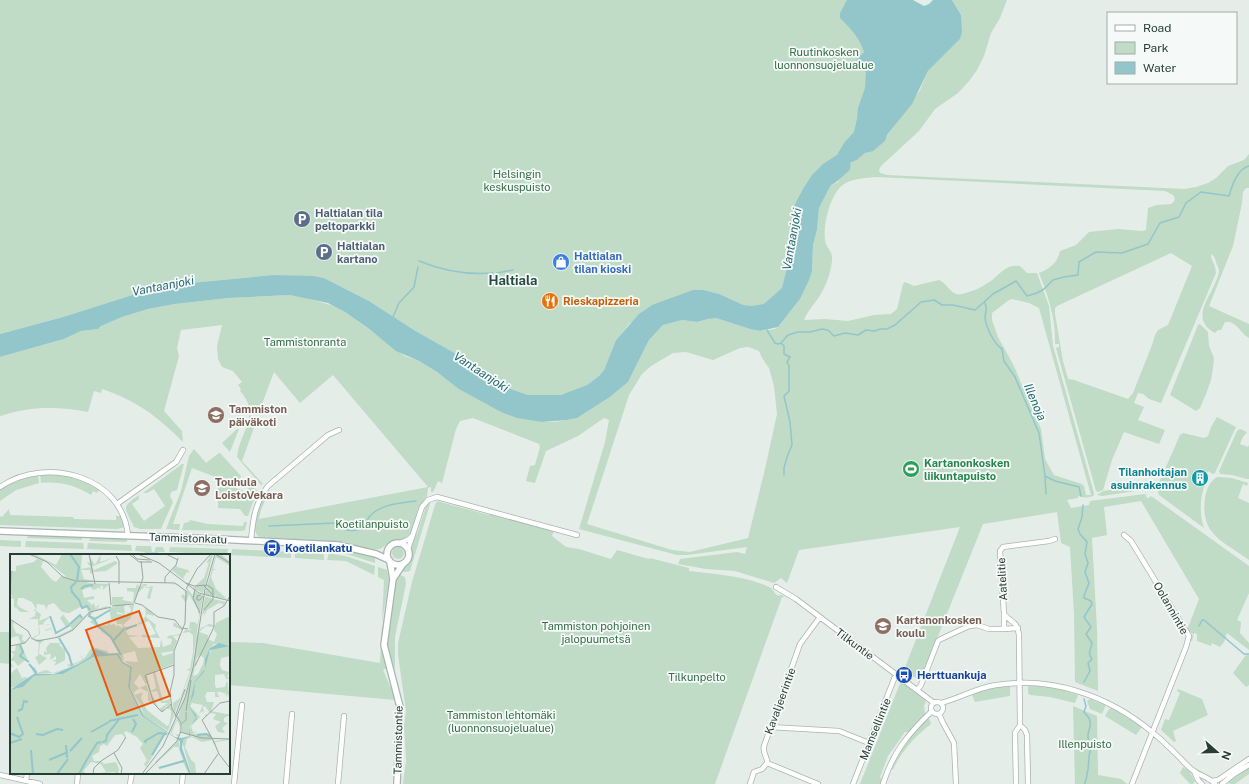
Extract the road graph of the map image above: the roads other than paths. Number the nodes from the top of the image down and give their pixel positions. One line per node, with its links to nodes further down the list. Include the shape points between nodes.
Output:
1 (339, 430): 11 (street, via 328,435 268,486 256,507)
2 (183, 450): 4 (street, via 172,466)
3 (0, 487): 4 (street, via 23,476 39,472 62,472 94,484)
4 (117, 504): 9 (street)
5 (0, 531): 9 (street, Tammistonkatu)
6 (413, 535): 7 (street, via 422,507 428,500 437,497); 12 (street); 14 (street)
7 (577, 535)
8 (1124, 535): 36 (street, Oolannintie, via 1131,541 1189,636)
9 (128, 536): 11 (street, Tammistonkatu)
10 (1055, 539): 20 (street, Aatelitie, via 1001,549)
11 (251, 540): 15 (street, Tammistonkatu, via 338,545)
12 (400, 542): 13 (street, via 393,543); 14 (street)
13 (388, 549): 15 (street); 16 (street)
14 (408, 549): 17 (street, via 409,557)
15 (376, 554): 16 (street, Tammistonkatu)
16 (389, 561): 17 (street, via 396,565); 18 (street, Tammistontie)
17 (403, 564): 18 (street, Tammistontie)
18 (393, 578): 56 (street, Tammistontie, via 384,645 400,707)
19 (776, 587): 21 (street, Tilkuntie)
20 (1004, 614): 22 (street, Aatelitie, via 1014,621); 23 (street)
21 (820, 617): 24 (street, Tilkuntie); 35 (street, Kavaljeerintie, via 800,644)
22 (1018, 628): 23 (street); 25 (street)
23 (1004, 629): 26 (street, via 969,626 941,639)
24 (896, 674): 26 (street, Tilkuntie); 37 (street, Mamsellintie)
25 (1020, 683): 28 (street, via 977,689); 34 (street); 36 (street, via 1048,684 1080,691 1120,710)
26 (917, 690): 27 (street, Tilkuntie)
27 (934, 703): 28 (street); 30 (street, via 931,706)
28 (941, 704): 32 (street, via 943,709)
29 (242, 705): 53 (street)
30 (932, 711): 32 (street); 60 (street, via 902,742)
31 (292, 714): 54 (street)
32 (939, 714): 61 (street, via 954,743)
33 (344, 716): 55 (street)
34 (1020, 725): 62 (street, via 1015,733); 63 (street, via 1027,735)
35 (770, 728): 37 (street, via 839,731); 39 (street, Kavaljeerintie, via 763,749)
36 (1152, 732): 41 (street); 64 (street)
37 (869, 743): 59 (street, Mamsellintie)
38 (1249, 759): 48 (street)
39 (767, 764): 57 (street, via 754,772); 58 (street)
40 (1249, 764): 66 (street)
41 (1194, 771): 48 (street); 65 (street)
42 (27, 774): 47 (street)
43 (78, 774): 50 (street)
44 (132, 774): 51 (street)
45 (183, 774): 52 (street)
46 (0, 775): 47 (street)
47 (26, 781): 49 (street)
48 (1212, 782): 65 (street, via 1206,780)
49 (40, 784)
50 (77, 784)
51 (130, 784)
52 (182, 784)
53 (234, 784)
54 (286, 784)
55 (338, 784)
56 (397, 784)
57 (750, 784)
58 (818, 784)
59 (853, 784)
60 (883, 784)
61 (956, 784)
62 (1016, 784)
63 (1028, 784)
64 (1132, 784)
65 (1202, 784)
66 (1222, 784)

